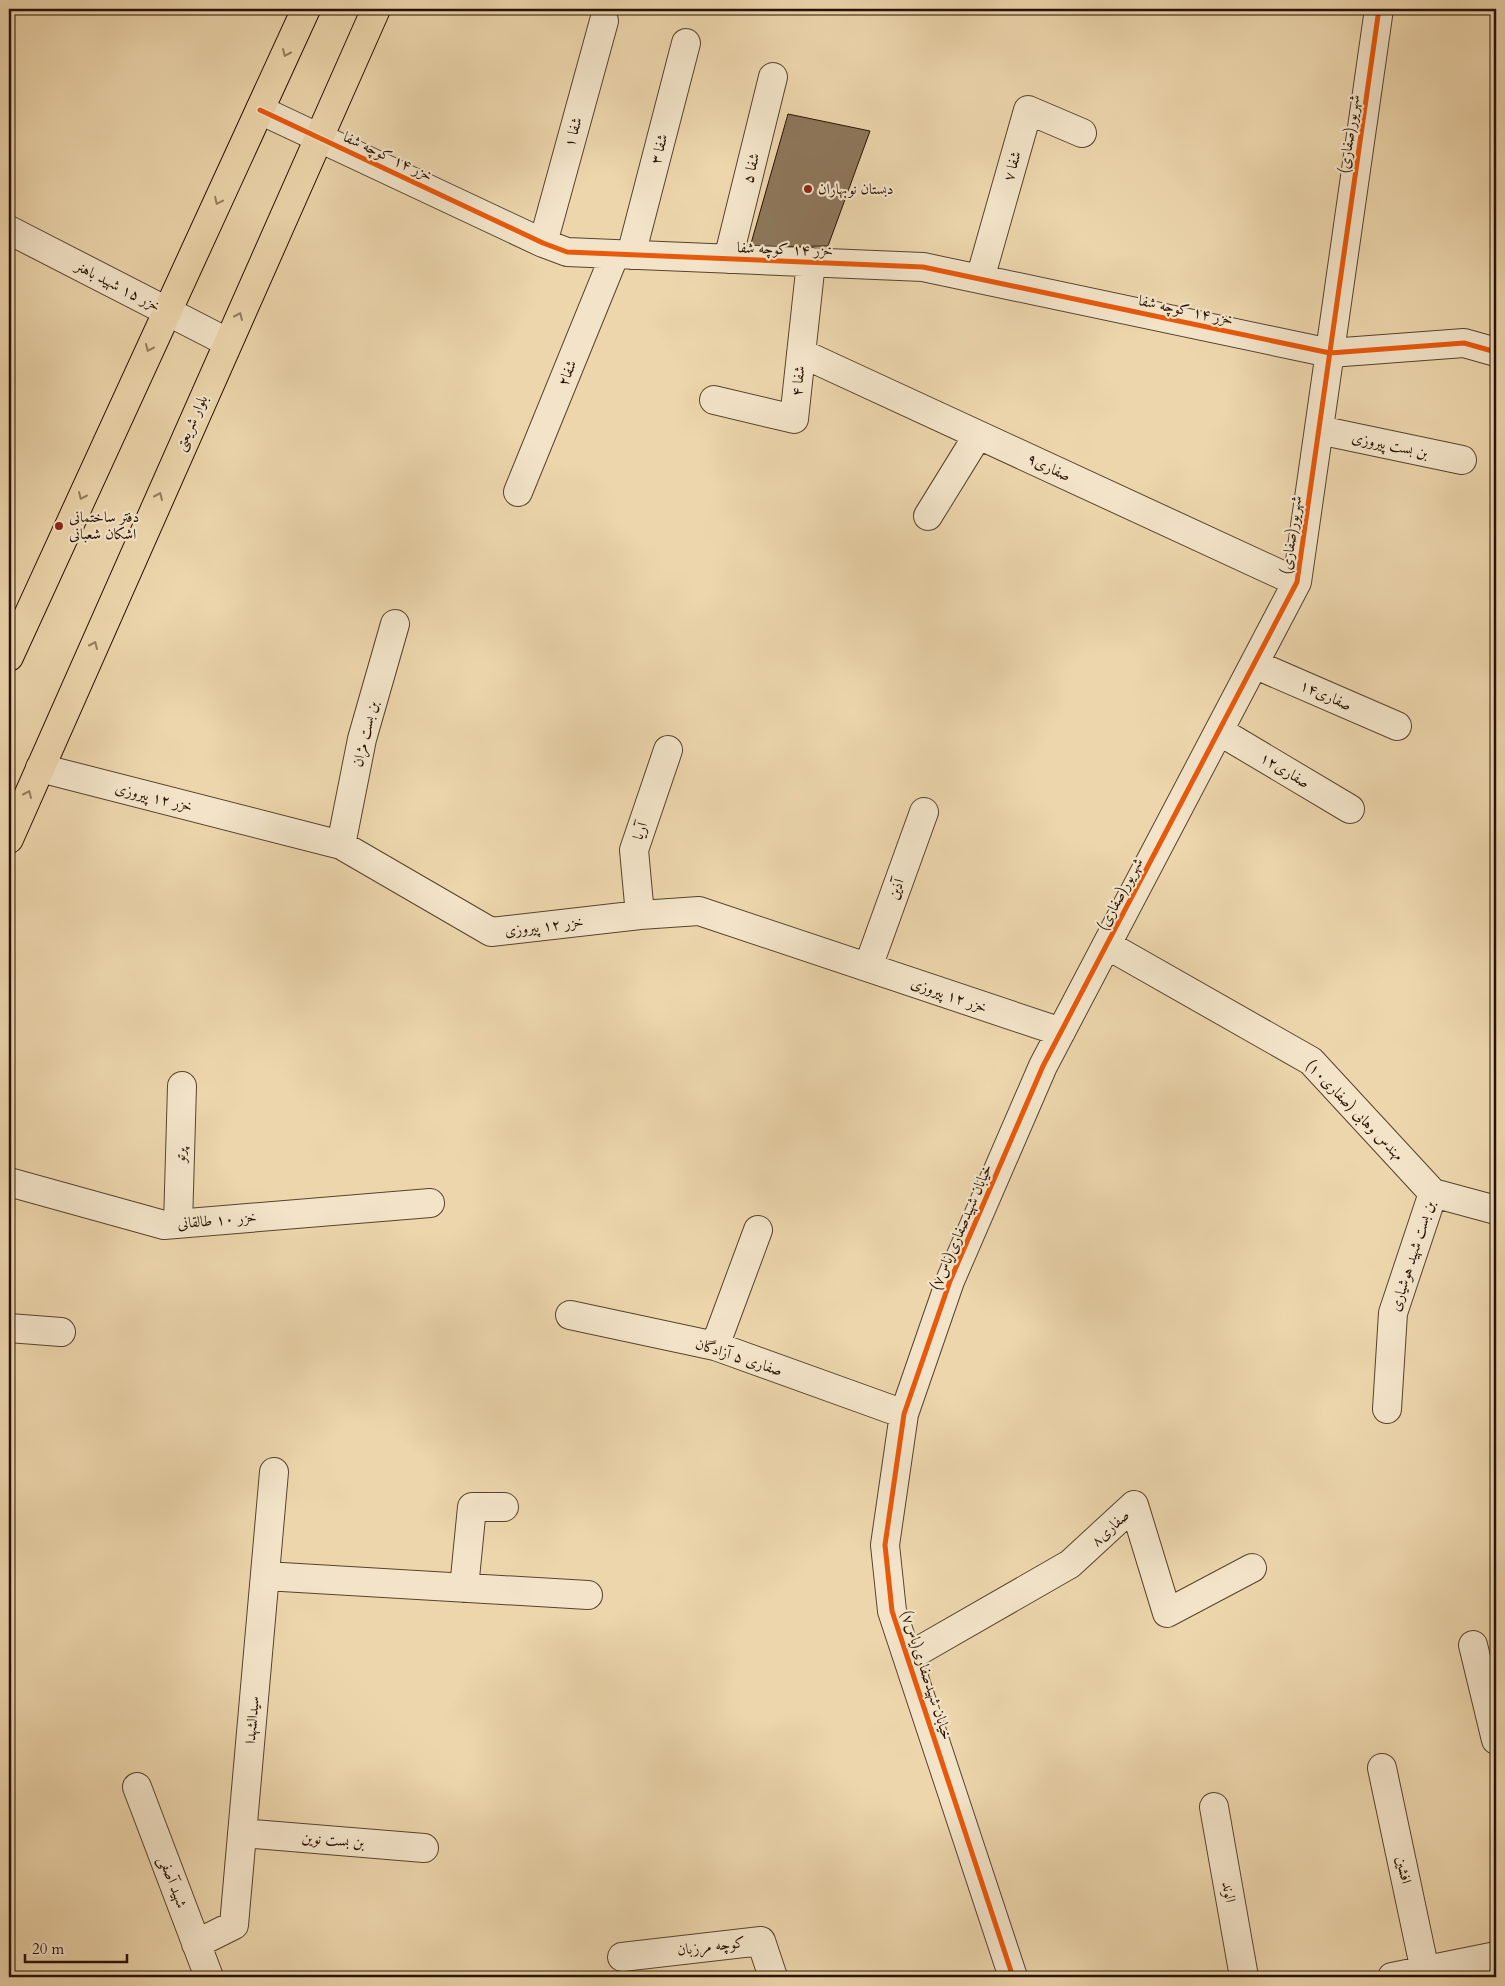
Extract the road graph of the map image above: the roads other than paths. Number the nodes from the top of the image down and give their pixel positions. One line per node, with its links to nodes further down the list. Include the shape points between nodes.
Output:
1 (306, 9): 7 (main road, one-way to 7)
2 (376, 9): 9 (main road, بلوار شریعتی)
3 (1379, 9): 20 (street, شهریور(صفاری))
4 (604, 21): 11 (street, شفا ۱)
5 (686, 43): 12 (street, شفا ۳)
6 (773, 77): 13 (street, شفا ۵)
7 (260, 110): 9 (street, خزر ۱۴ کوچه شفا); 16 (main road, one-way to 16)
8 (1082, 132): 15 (street, شفا ۷, via 1028,110)
9 (318, 136): 11 (street, خزر ۱۴ کوچه شفا); 17 (main road, بلوار شریعتی, one-way to 9)
10 (9, 230): 16 (street, خزر ۱۵ شهید باهنر)
11 (543, 243): 12 (street, خزر ۱۴ کوچه شفا, via 567,252)
12 (623, 255): 13 (street, خزر ۱۴ کوچه شفا); 25 (street, شفا۲)
13 (728, 259): 14 (street, خزر ۱۴ کوچه شفا)
14 (811, 262): 15 (street, خزر ۱۴ کوچه شفا, via 923,267); 19 (street, شفا ۴)
15 (980, 279): 20 (street, خزر ۱۴ کوچه شفا)
16 (166, 310): 17 (street, خزر ۱۵ شهید باهنر); 29 (main road, one-way to 29)
17 (227, 342): 34 (main road, بلوار شریعتی, one-way to 17)
18 (1496, 352): 20 (street, خزر ۱۴ کوچه شفا, via 1464,342)
19 (801, 353): 21 (street, شفا ۴, via 794,419); 23 (street, صفاری۹)
20 (1330, 353): 22 (street, شهریور(صفاری))
21 (714, 400)
22 (1319, 430): 24 (street, بن بست پیروزی); 27 (street, شهریور(صفاری))
23 (978, 435): 26 (street); 27 (street, صفاری۹)
24 (1462, 460)
25 (518, 492)
26 (928, 516)
27 (1298, 582): 30 (street, شهریور(صفاری))
28 (395, 624): 38 (street, بن بست مژان, via 362,739)
29 (11, 645)
30 (1254, 664): 31 (street, صفاری۱۴); 32 (street, شهریور(صفاری))
31 (1397, 726)
32 (1219, 731): 35 (street, صفاری۱۲); 40 (street, شهریور(صفاری))
33 (668, 750): 39 (street, آریا, via 634,850)
34 (40, 768): 37 (main road, بلوار شریعتی, one-way to 34); 38 (street, خزر ۱۲ پیروزی)
35 (1350, 809)
36 (924, 812): 41 (street, آذین)
37 (9, 838)
38 (341, 845): 39 (street, خزر ۱۲ پیروزی, via 491,932)
39 (640, 914): 41 (street, خزر ۱۲ پیروزی, via 699,911)
40 (1107, 945): 42 (street, شهریور(صفاری)); 46 (street, مهندس وهابی (صفاری۱۰), via 1311,1061)
41 (868, 967): 42 (street, خزر ۱۲ پیروزی)
42 (1061, 1032): 43 (street, شهریور(صفاری))
43 (1043, 1066): 56 (street, خیابان شهیدصفاری(یاس۷), via 950,1281)
44 (182, 1086): 49 (street, پرتو)
45 (9, 1182): 49 (street, خزر ۱۰ طالقانی, via 164,1225)
46 (1433, 1193): 48 (street); 55 (street, بن بست شهید هوشیاری, via 1393,1313)
47 (430, 1202): 49 (street, خزر ۱۰ طالقانی)
48 (1496, 1210)
49 (178, 1224)
50 (758, 1230): 54 (street)
51 (570, 1315): 54 (street, صفاری ۵ آزادگان)
52 (9, 1328): 53 (street)
53 (61, 1332)
54 (715, 1346): 56 (street, صفاری ۵ آزادگان)
55 (1387, 1408)
56 (904, 1414): 64 (street, خیابان شهیدصفاری(یاس۷), via 885,1545 892,1611)
57 (274, 1472): 60 (street, سیدالشهدا)
58 (504, 1507): 61 (street, via 472,1507)
59 (1252, 1568): 64 (street, صفاری۸, via 1167,1614 1134,1505 1070,1564)
60 (264, 1576): 61 (street); 69 (street, سیدالشهدا)
61 (464, 1588): 62 (street)
62 (588, 1595)
63 (1473, 1645): 65 (street)
64 (908, 1657): 77 (street, خیابان شهیدصفاری(یاس۷))
65 (1496, 1740)
66 (1382, 1768): 74 (street, افشین)
67 (137, 1787): 71 (street, شهید آصفی)
68 (1214, 1807): 78 (street, الوند)
69 (242, 1832): 70 (street, بن بست نوین); 71 (street, سیدالشهدا, via 234,1925)
70 (424, 1848)
71 (196, 1944): 75 (street, شهید آصفی)
72 (1496, 1956): 74 (street)
73 (622, 1957): 76 (street, کوچه مرزبان, via 762,1941)
74 (1425, 1971): 79 (street)
75 (208, 1977)
76 (773, 1977)
77 (1013, 1977)
78 (1244, 1977)
79 (1392, 1977)

